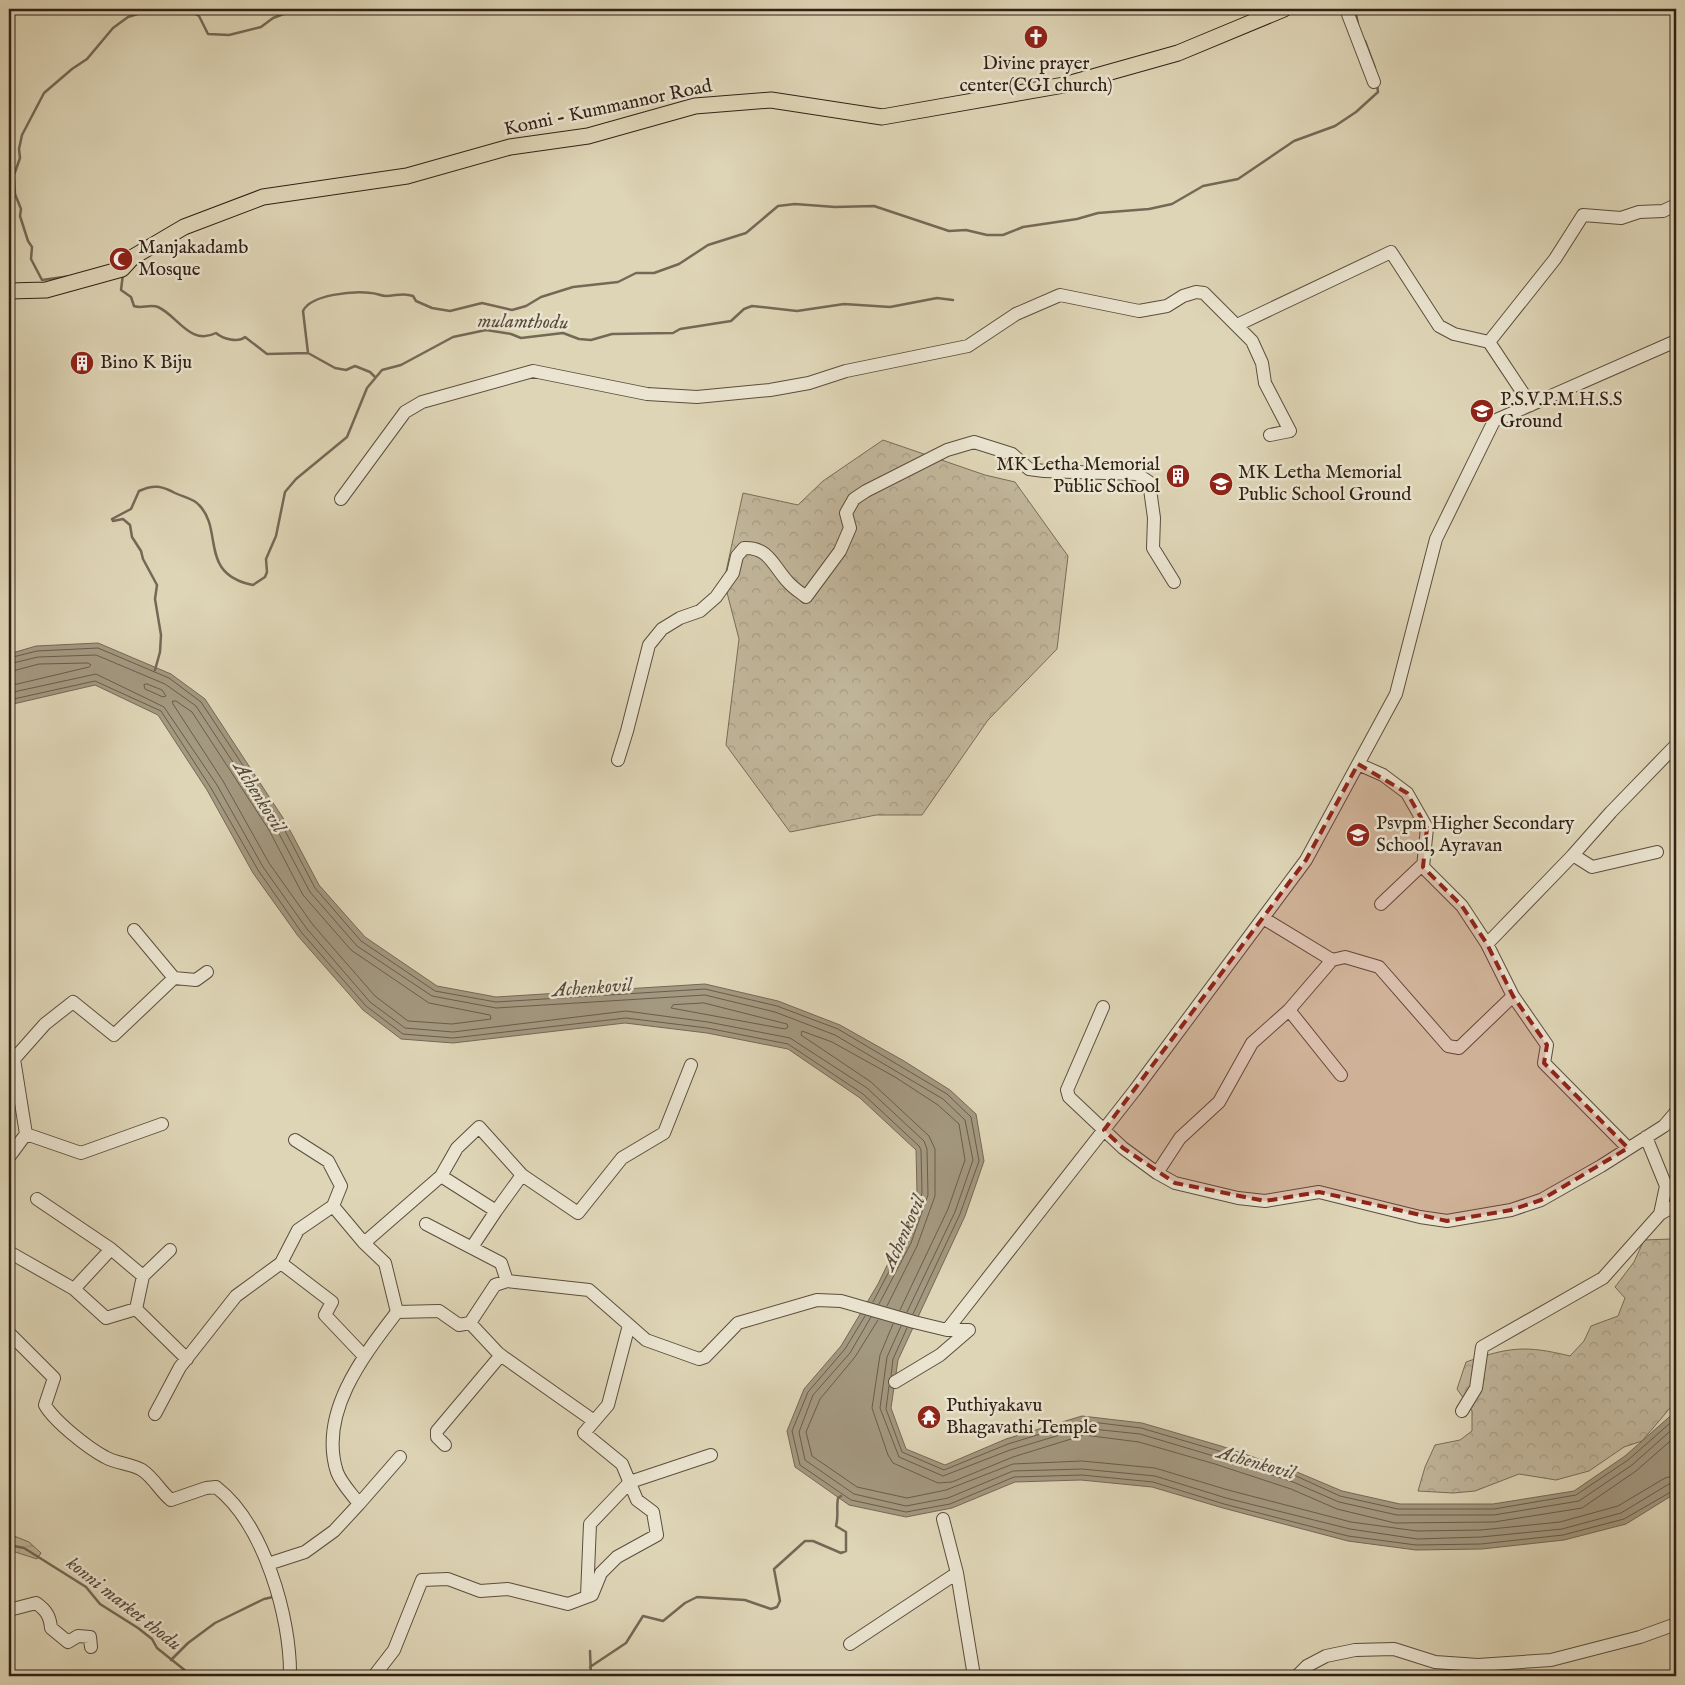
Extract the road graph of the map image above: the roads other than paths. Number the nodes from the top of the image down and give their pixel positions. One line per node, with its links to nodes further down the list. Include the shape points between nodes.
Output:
1 (1284, 9): 5 (main road, Konni - Kummannor Road, via 1178,53 1064,85 882,117 772,100 695,106 588,136 510,148 406,176 263,197 184,226 133,257 122,269 46,290)
2 (1346, 9): 3 (street)
3 (1374, 82)
4 (1676, 205): 8 (street, via 1663,211 1639,212 1621,218 1583,215 1555,259)
5 (9, 292)
6 (1237, 325): 8 (street, via 1391,252 1439,326 1454,334); 10 (street, via 1252,340 1262,363 1265,383 1290,431); 11 (street, via 1204,293 1183,296 1168,306 1139,310 1060,296 1016,314 968,346 846,371 809,384 770,390 697,397 647,394 533,371 422,402 405,412)
7 (1676, 341): 9 (street)
8 (1490, 342): 9 (street)
9 (1531, 405): 15 (street, via 1494,421 1436,539 1396,694)
10 (1270, 435)
11 (341, 499)
12 (1174, 582): 14 (street, via 1153,548 1154,518 1149,482 1137,474 1044,471 1030,468 1012,454 974,442 947,450 854,499 846,513 850,528 840,551 806,597 789,584 767,554 756,548 744,548 737,556 733,573 716,597 700,611 662,629 649,645)
13 (1676, 745): 17 (street)
14 (618, 760)
15 (1358, 764): 18 (street, via 1407,793 1427,828); 20 (street, via 1306,860)
16 (1657, 852): 17 (street, via 1592,867)
17 (1573, 855): 22 (street)
18 (1423, 864): 19 (street); 22 (street, via 1462,906)
19 (1381, 904)
20 (1263, 918): 23 (street); 33 (street)
21 (134, 930): 25 (street)
22 (1487, 944): 26 (street)
23 (1332, 960): 26 (street, via 1345,957 1379,967 1448,1046 1459,1048); 28 (street)
24 (207, 972): 25 (street, via 196,980)
25 (174, 978): 34 (street, via 114,1035 73,1002 46,1024 14,1059)
26 (1512, 996): 37 (street, via 1547,1045 1544,1063)
27 (1103, 1007): 33 (street, via 1067,1090 1070,1097)
28 (1289, 1010): 30 (street); 39 (street, via 1252,1043 1218,1102 1180,1138)
29 (691, 1065): 40 (street, via 664,1134 622,1158 578,1213)
30 (1341, 1074)
31 (1676, 1112): 35 (street, via 1664,1126)
32 (162, 1124): 34 (street, via 82,1153)
33 (1104, 1130): 39 (street); 61 (street)
34 (26, 1134): 38 (street)
35 (1646, 1137): 37 (street); 46 (street, via 1666,1186)
36 (295, 1140): 44 (street, via 328,1161 341,1186)
37 (1628, 1148): 39 (street, via 1541,1200 1510,1210 1447,1221 1319,1192 1265,1200 1238,1198 1175,1183)
38 (9, 1157)
39 (1157, 1173)
40 (522, 1175): 41 (street, via 478,1127 457,1148); 45 (street)
41 (441, 1176): 45 (street); 48 (street)
42 (37, 1199): 50 (street)
43 (1676, 1205): 46 (street)
44 (333, 1206): 48 (street); 53 (street, via 298,1230)
45 (496, 1211): 49 (street)
46 (1660, 1214): 67 (street, via 1603,1278 1482,1347 1476,1388)
47 (426, 1224): 49 (street)
48 (364, 1243): 58 (street, via 385,1263)
49 (472, 1247): 55 (street, via 501,1263)
50 (110, 1249): 54 (street); 56 (street)
51 (170, 1250): 54 (street)
52 (9, 1252): 56 (street)
53 (281, 1263): 63 (street, via 332,1302 325,1315); 65 (street, via 236,1296)
54 (143, 1276): 57 (street)
55 (507, 1281): 59 (street, via 496,1285); 60 (street, via 589,1290)
56 (74, 1289): 57 (street, via 106,1318)
57 (136, 1309): 65 (street)
58 (397, 1312): 59 (street, via 439,1311 459,1325); 63 (street)
59 (470, 1323): 64 (street)
60 (629, 1325): 61 (street, via 646,1340 699,1359 705,1357 738,1323 817,1300 841,1301); 69 (street, via 608,1405)
61 (947, 1330): 66 (street, via 968,1330 940,1355)
62 (9, 1333): 76 (street, via 54,1378 45,1405 50,1414 106,1458 141,1470 171,1500 216,1487 251,1528)
63 (363, 1355): 74 (street, via 342,1399 333,1438 337,1472)
64 (501, 1355): 69 (street); 70 (street, via 437,1431 437,1437)
65 (188, 1358): 68 (street)
66 (895, 1382)
67 (1462, 1411)
68 (155, 1414)
69 (594, 1421): 73 (street, via 584,1433 622,1464)
70 (445, 1445)
71 (711, 1455): 73 (street)
72 (400, 1457): 74 (street)
73 (630, 1482): 78 (street, via 590,1524); 78 (street, via 637,1500 653,1512 657,1535 617,1557 602,1573 592,1595)
74 (359, 1504): 76 (street, via 334,1531 305,1552)
75 (943, 1519): 77 (street)
76 (268, 1564): 83 (street, via 286,1632)
77 (957, 1573): 81 (street); 85 (street)
78 (587, 1596): 84 (street, via 568,1604 508,1590 480,1591 448,1579 422,1580 394,1650)
79 (9, 1610): 82 (street, via 36,1603 44,1609 51,1628 64,1639 68,1642 78,1636 90,1636)
80 (1676, 1624): 86 (street, via 1640,1637 1551,1660 1478,1665 1435,1662 1394,1649 1356,1650 1326,1656 1307,1666)
81 (850, 1644)
82 (91, 1647)
83 (290, 1676)
84 (374, 1676)
85 (974, 1676)
86 (1297, 1676)

